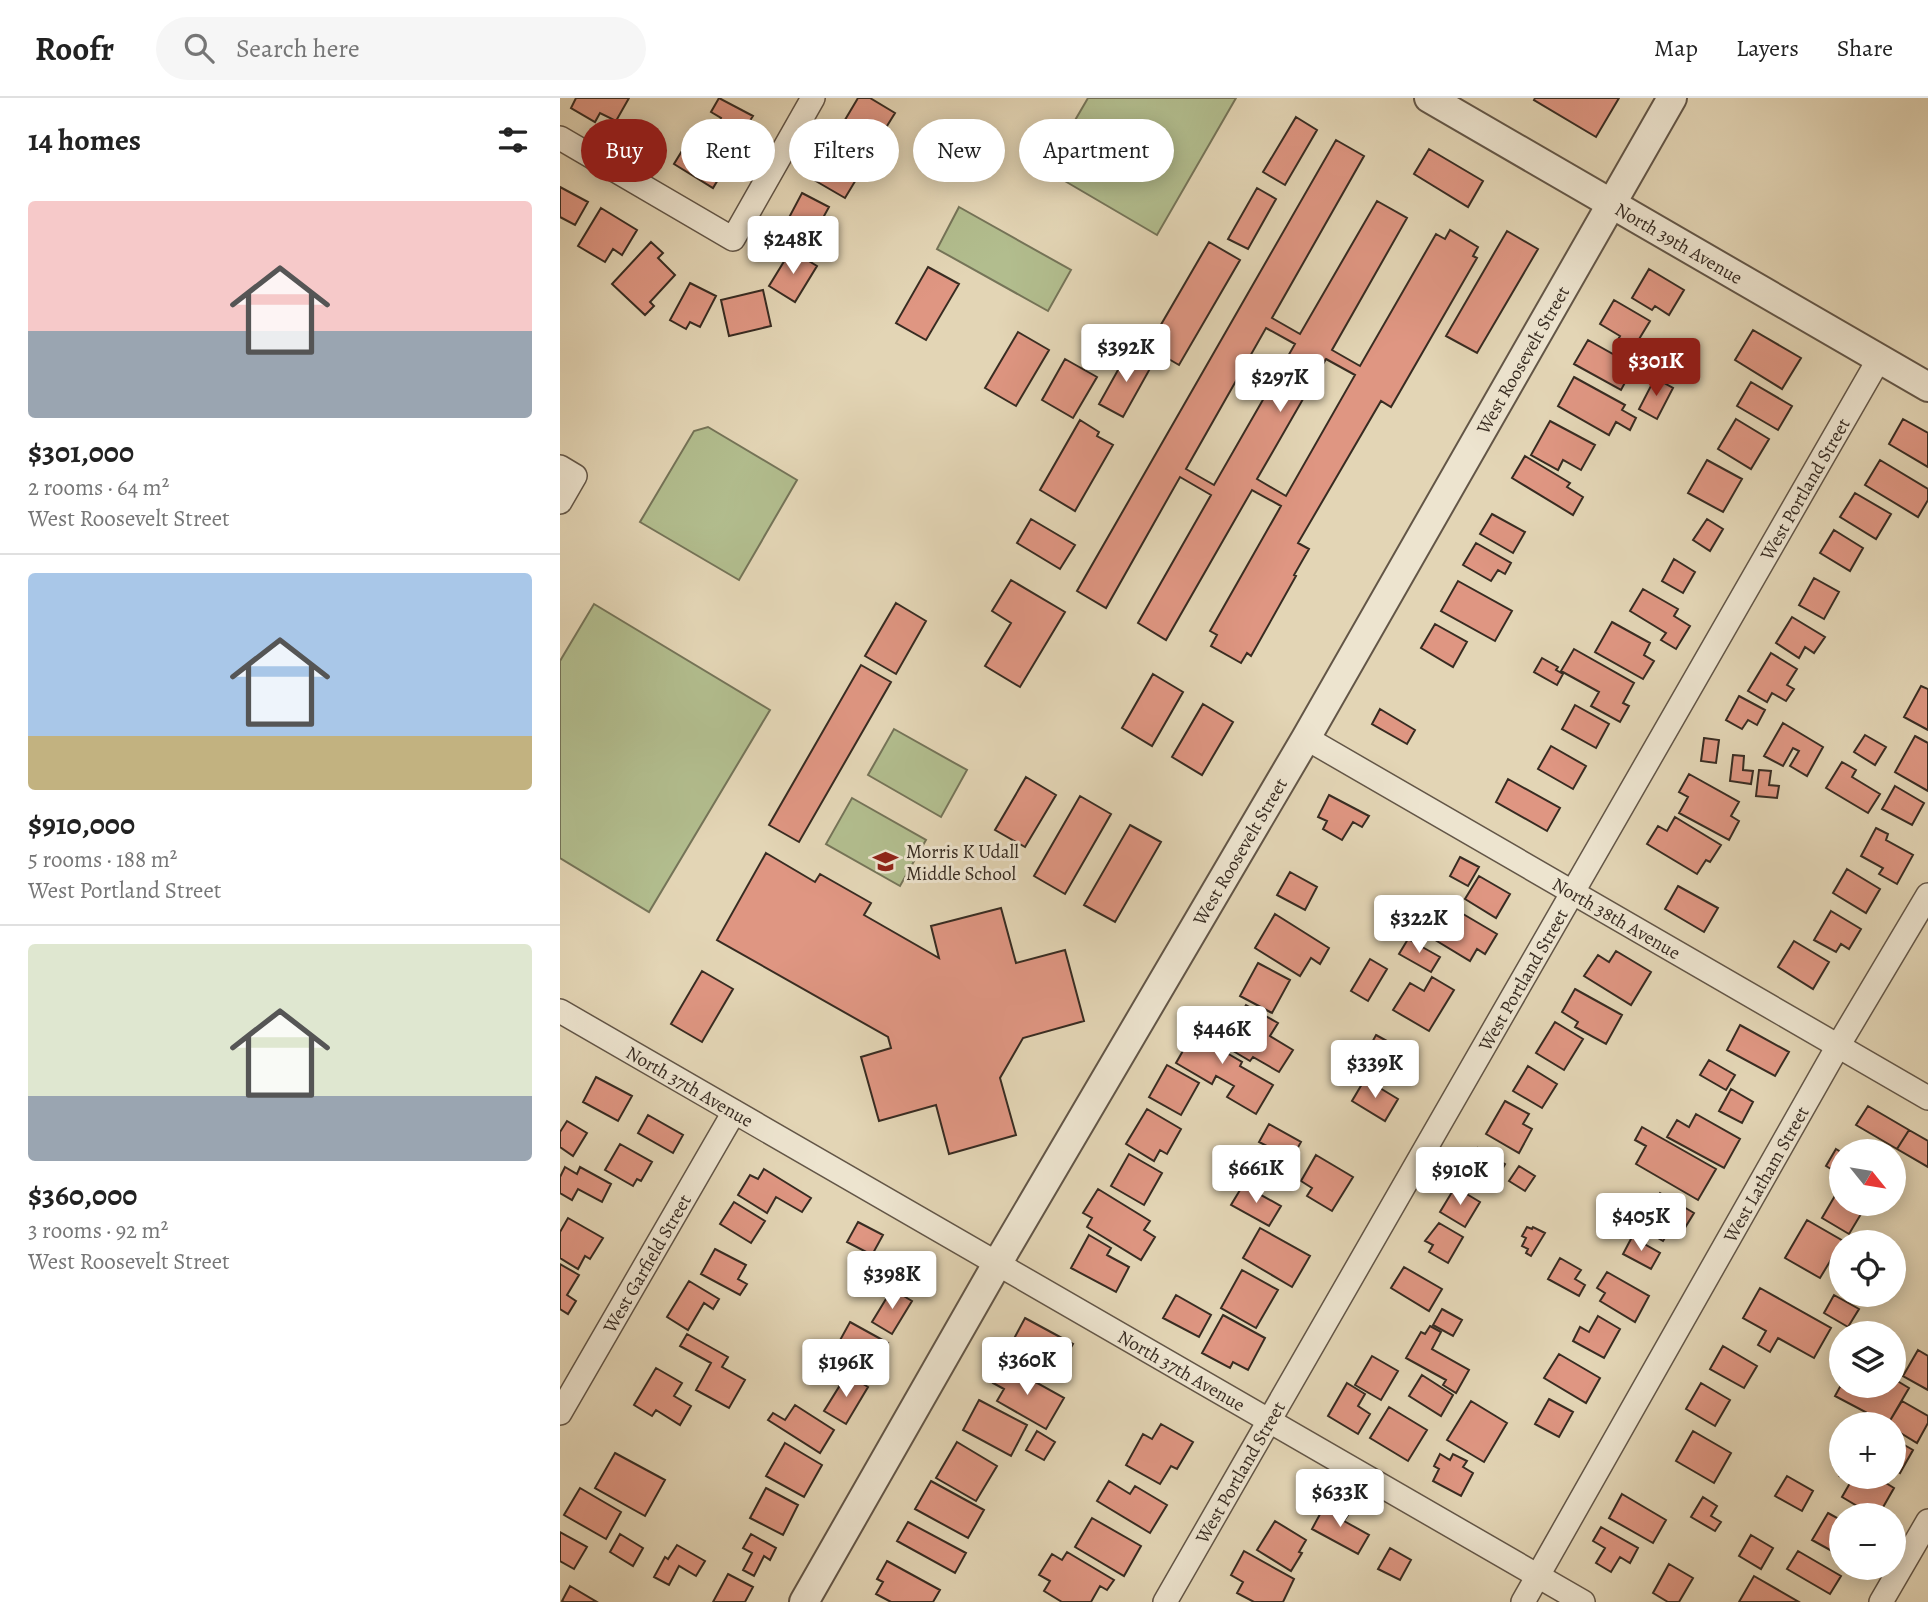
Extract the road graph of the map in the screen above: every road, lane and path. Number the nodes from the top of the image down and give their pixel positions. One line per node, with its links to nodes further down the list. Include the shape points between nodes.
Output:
1 (813, 98): 4 (street, via 733,239)
2 (1429, 98): 5 (street, North 39th Avenue)
3 (1672, 98): 5 (street, West Roosevelt Street)
4 (560, 138)
5 (1611, 203): 6 (street, North 39th Avenue); 10 (street, West Roosevelt Street)
6 (1879, 359): 7 (street, North 39th Avenue); 11 (street, West Portland Street)
7 (1928, 387)
8 (567, 471): 9 (street)
9 (560, 502)
10 (1306, 738): 11 (street, North 38th Avenue); 17 (street, West Roosevelt Street)
11 (1573, 892): 14 (street, North 38th Avenue); 19 (street, West Portland Street)
12 (1928, 895): 14 (street, West Latham Street)
13 (560, 1012): 16 (street, North 37th Avenue)
14 (1839, 1046): 15 (street, North 38th Avenue); 21 (street, West Latham Street)
15 (1928, 1098)
16 (734, 1112): 17 (street, North 37th Avenue); 18 (street, West Garfield Street)
17 (997, 1264): 19 (street, North 37th Avenue); 22 (street, West Roosevelt Street)
18 (560, 1413)
19 (1269, 1421): 21 (street, North 37th Avenue); 23 (street, West Portland Street)
20 (1928, 1521): 26 (street)
21 (1538, 1576): 24 (street, West Latham Street); 25 (street, North 37th Avenue)
22 (804, 1602)
23 (1165, 1602)
24 (1523, 1602)
25 (1583, 1602)
26 (1881, 1602)

